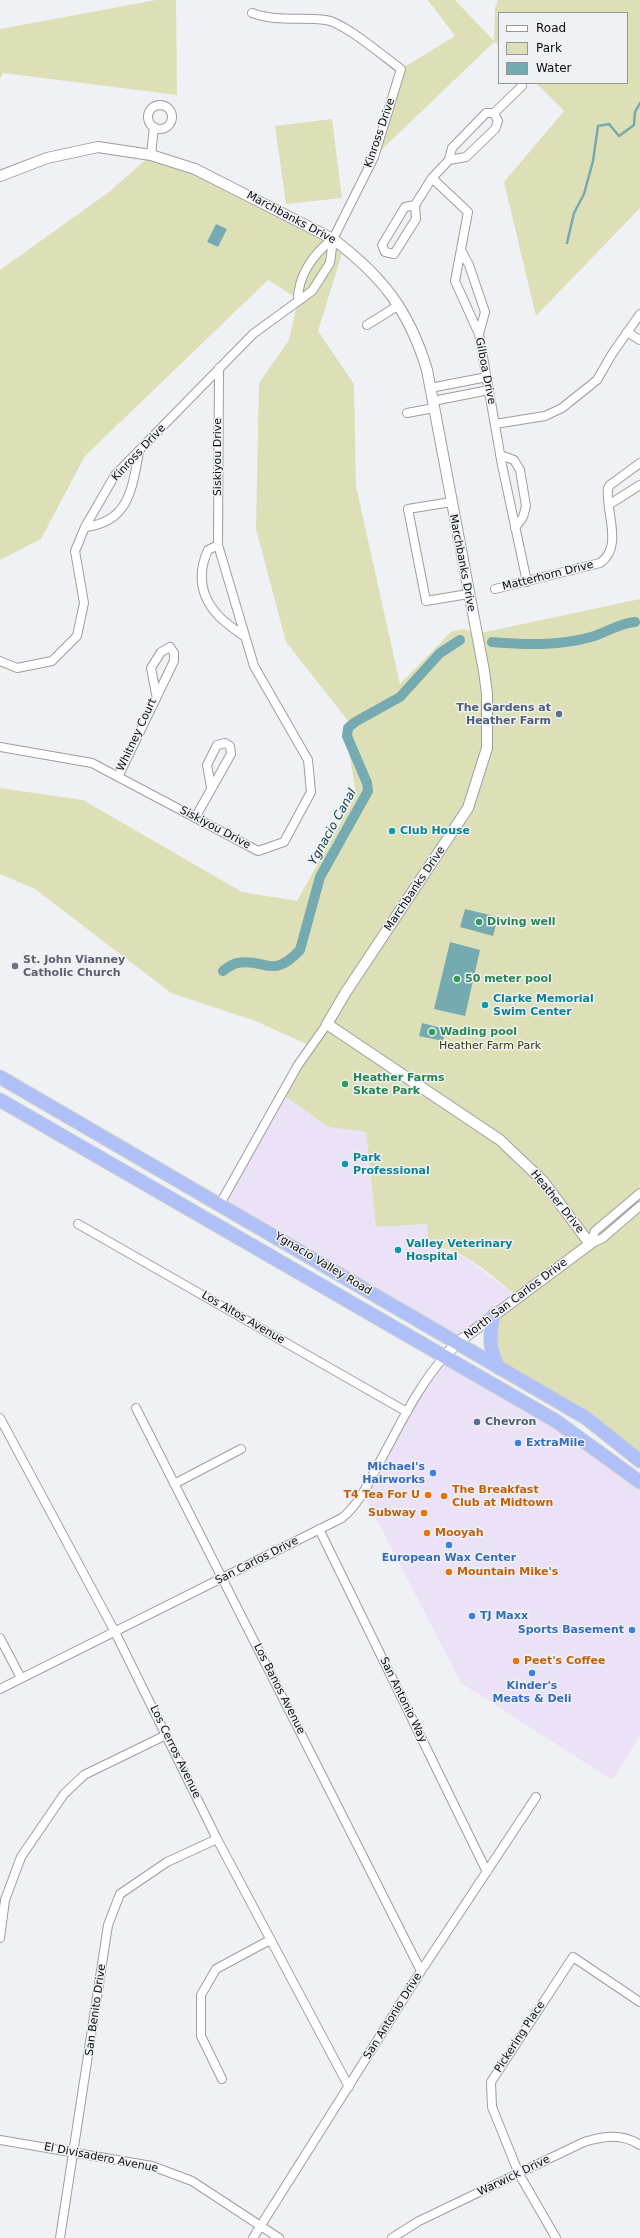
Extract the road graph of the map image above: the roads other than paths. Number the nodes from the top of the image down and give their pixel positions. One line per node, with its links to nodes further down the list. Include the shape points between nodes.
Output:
1 (252, 13): 10 (street, Kinross Drive, via 266,18 327,20 345,29 402,69 374,157)
2 (522, 86): 3 (street)
3 (494, 113): 6 (street, via 486,113 452,148); 6 (street, via 498,121 495,129 466,157)
4 (154, 127): 5 (street)
5 (151, 155): 7 (street, Marchbanks Drive, via 98,147 47,158); 10 (street, Marchbanks Drive, via 195,169)
6 (449, 160): 8 (street)
7 (0, 176)
8 (432, 178): 9 (street); 11 (street, Gilboa Drive, via 468,212)
9 (415, 205): 9 (street, via 405,207 382,245 385,252 394,254 416,220)
10 (333, 239): 12 (street, Kinross Drive, via 318,250 298,285); 12 (street, Kinross Drive, via 330,263 312,291); 13 (street, Marchbanks Drive, via 383,283)
11 (461, 250): 17 (street, via 469,265 485,312); 17 (street, Gilboa Drive, via 455,281)
12 (298, 300): 19 (street, Kinross Drive, via 253,334)
13 (399, 306): 15 (street); 21 (street, Marchbanks Drive, via 412,328 422,353)
14 (640, 314): 16 (street)
15 (367, 325)
16 (629, 329): 18 (street); 25 (street, via 597,380 562,408 545,416)
17 (479, 334): 20 (street, Gilboa Drive)
18 (640, 340)
19 (219, 368): 26 (street, Kinross Drive); 34 (street, Siskiyou Drive)
20 (486, 377): 21 (street); 22 (street, Gilboa Drive)
21 (430, 388): 23 (street, Marchbanks Drive)
22 (489, 390): 23 (street); 25 (street, Gilboa Drive)
23 (433, 404): 24 (street); 30 (street, Marchbanks Drive)
24 (407, 413)
25 (495, 424): 27 (street, Gilboa Drive)
26 (138, 452): 32 (street, Kinross Drive, via 115,475); 32 (street, via 128,500 120,512 98,526)
27 (500, 454): 33 (street, Gilboa Drive); 33 (street, via 514,460 520,470 526,506 523,517)
28 (640, 463): 31 (street, Matterhorn Drive, via 610,484 607,493)
29 (640, 485): 31 (street)
30 (451, 502): 37 (street, Marchbanks Drive); 37 (street, via 408,509 426,601)
31 (610, 504): 35 (street, Matterhorn Drive, via 612,549 604,561)
32 (85, 527): 39 (street, Kinross Drive, via 75,551 84,603 77,636 52,661 17,668)
33 (515, 528): 35 (street, Gilboa Drive)
34 (218, 545): 38 (street, Siskiyou Drive); 38 (street, via 208,550 201,564 201,586 216,614)
35 (527, 582): 36 (street, Matterhorn Drive)
36 (495, 589)
37 (468, 594): 45 (street, Marchbanks Drive, via 487,694 487,748 468,808)
38 (245, 637): 44 (street, Siskiyou Drive, via 254,666 308,760 311,792 284,842 258,851)
39 (0, 660)
40 (156, 694): 40 (street, Whitney Court, via 174,661 174,653 170,647 161,652 151,668); 42 (street, Whitney Court)
41 (0, 747): 42 (street, Siskiyou Drive, via 92,763)
42 (118, 776): 44 (street, Siskiyou Drive)
43 (211, 787): 43 (street, via 231,754 230,746 225,743 217,745 207,765); 44 (street)
44 (195, 818)
45 (327, 1024): 49 (street, Marchbanks Drive, via 298,1065); 52 (street, Heather Drive, via 500,1140 543,1181)
46 (0, 1077): 49 (highway, Ygnacio Valley Road)
47 (0, 1100): 55 (highway, Ygnacio Valley Road)
48 (640, 1194): 52 (street, North San Carlos Drive, via 595,1231)
49 (220, 1204): 54 (highway, Ygnacio Valley Road)
50 (640, 1206): 52 (street, North San Carlos Drive, via 603,1238)
51 (78, 1224): 58 (street, Los Altos Avenue)
52 (590, 1244): 53 (street, North San Carlos Drive)
53 (493, 1316): 54 (street, North San Carlos Drive); 56 (highway, via 490,1332 491,1355)
54 (457, 1343): 55 (street, North San Carlos Drive); 56 (highway, Ygnacio Valley Road)
55 (445, 1356): 58 (street, San Carlos Drive); 61 (highway, Ygnacio Valley Road, via 556,1421)
56 (499, 1368): 62 (highway, Ygnacio Valley Road, via 586,1418)
57 (136, 1408): 65 (street, Los Banos Avenue)
58 (408, 1412): 66 (street, San Carlos Drive, via 356,1503 342,1518)
59 (0, 1418): 68 (street, Los Cerros Avenue)
60 (241, 1449): 65 (street)
61 (611, 1460): 63 (highway, via 616,1454 621,1453); 64 (highway, Ygnacio Valley Road)
62 (640, 1461)
63 (640, 1468)
64 (640, 1482)
65 (174, 1484): 67 (street, Los Banos Avenue)
66 (319, 1529): 67 (street, San Carlos Drive); 75 (street, San Antonio Way)
67 (223, 1579): 68 (street, San Carlos Drive); 78 (street, Los Banos Avenue)
68 (115, 1632): 70 (street, San Carlos Drive); 72 (street, Los Cerros Avenue)
69 (0, 1638): 70 (street)
70 (21, 1678): 71 (street, San Carlos Drive)
71 (0, 1689)
72 (166, 1735): 74 (street, Los Cerros Avenue); 76 (street, via 84,1775 64,1794 21,1857 5,1900)
73 (536, 1797): 75 (street, San Antonio Drive)
74 (217, 1839): 77 (street, Los Cerros Avenue); 84 (street, San Benito Drive, via 167,1862 120,1894 108,1925)
75 (487, 1872): 78 (street, San Antonio Drive)
76 (0, 1938)
77 (270, 1940): 80 (street, via 216,1969 201,1995 201,2036); 81 (street, Los Cerros Avenue)
78 (421, 1971): 81 (street, San Antonio Drive)
79 (640, 2002): 85 (street, Pickering Place, via 573,1957 491,2082 492,2107)
80 (222, 2079)
81 (349, 2087): 86 (street, San Antonio Drive)
82 (0, 2140): 84 (street, El Divisadero Avenue)
83 (640, 2145): 85 (street, Warwick Drive, via 621,2137 603,2136 584,2142)
84 (74, 2152): 86 (street, El Divisadero Avenue, via 152,2166 192,2181); 87 (street, San Benito Drive)
85 (519, 2174): 90 (street, Warwick Drive, via 419,2220); 91 (street, Pickering Place)
86 (261, 2226): 88 (street, San Antonio Drive); 89 (street, El Divisadero Avenue)
87 (60, 2238)
88 (253, 2238)
89 (279, 2238)
90 (392, 2238)
91 (556, 2238)

